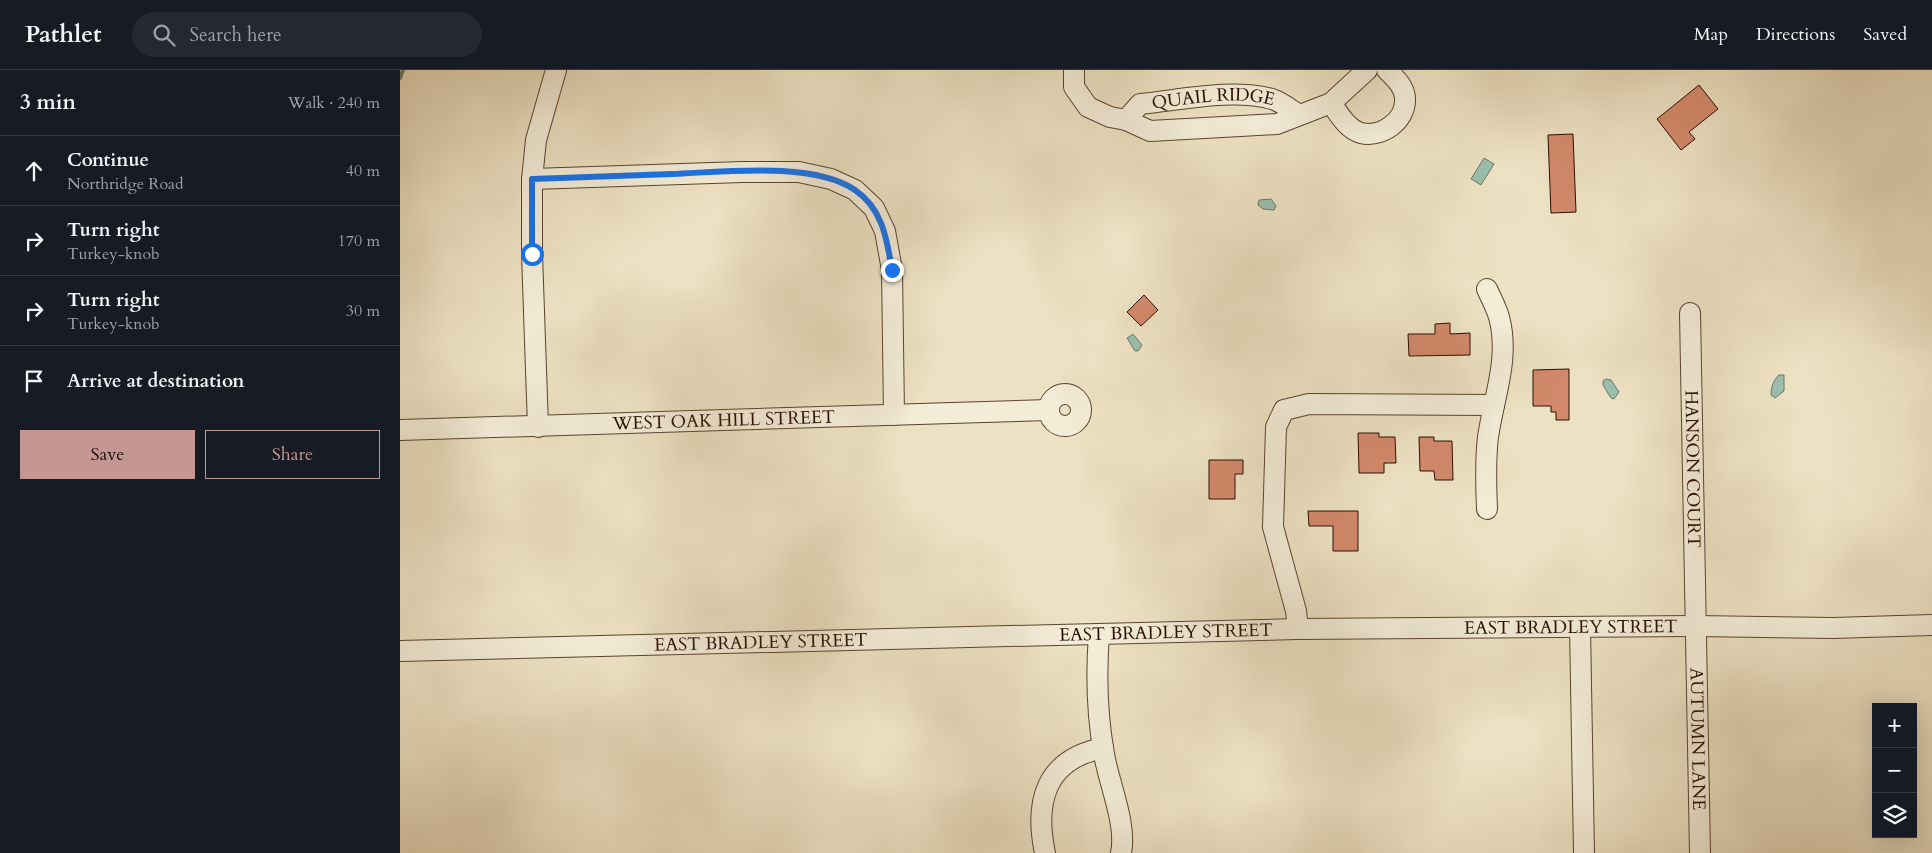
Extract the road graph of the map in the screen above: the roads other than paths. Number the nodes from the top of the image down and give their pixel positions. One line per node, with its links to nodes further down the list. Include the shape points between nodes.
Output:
1 (556, 70): 8 (street, via 536,140)
2 (1074, 70): 7 (street, via 1074,87 1088,107)
3 (1368, 70): 5 (street, QUAIL RIDGE)
4 (1387, 70): 5 (street, via 1401,85 1405,100 1401,115 1388,129 1374,134 1360,133 1346,124)
5 (1331, 104): 6 (street, QUAIL RIDGE)
6 (1299, 115): 7 (street, QUAIL RIDGE, via 1276,124 1150,131); 7 (street, QUAIL RIDGE, via 1274,100 1251,95 1140,104)
7 (1126, 120)
8 (532, 179): 13 (street, via 799,172 831,179 855,190 874,208 885,232 892,270); 14 (street)
9 (1487, 288): 11 (street, via 1499,316 1503,338 1504,363)
10 (1690, 314): 18 (street, HANSON COURT)
11 (1494, 405): 16 (street, via 1486,459); 20 (street, via 1309,404 1284,410 1276,427 1274,527)
12 (1048, 410): 13 (street, WEST OAK HILL STREET)
13 (894, 415): 14 (street, WEST OAK HILL STREET)
14 (538, 427): 15 (street, WEST OAK HILL STREET)
15 (400, 430)
16 (1487, 510)
17 (1932, 625): 18 (street, EAST BRADLEY STREET, via 1833,628)
18 (1695, 626): 19 (street, EAST BRADLEY STREET); 27 (street, AUTUMN LANE)
19 (1580, 628): 20 (street, EAST BRADLEY STREET); 26 (street)
20 (1298, 629): 21 (street, EAST BRADLEY STREET)
21 (1099, 634): 22 (street, EAST BRADLEY STREET); 23 (street, via 1097,667)
22 (400, 652)
23 (1103, 748): 24 (street, via 1074,757 1052,775 1042,808); 25 (street, via 1122,833)
24 (1045, 853)
25 (1121, 853)
26 (1584, 853)
27 (1700, 853)

